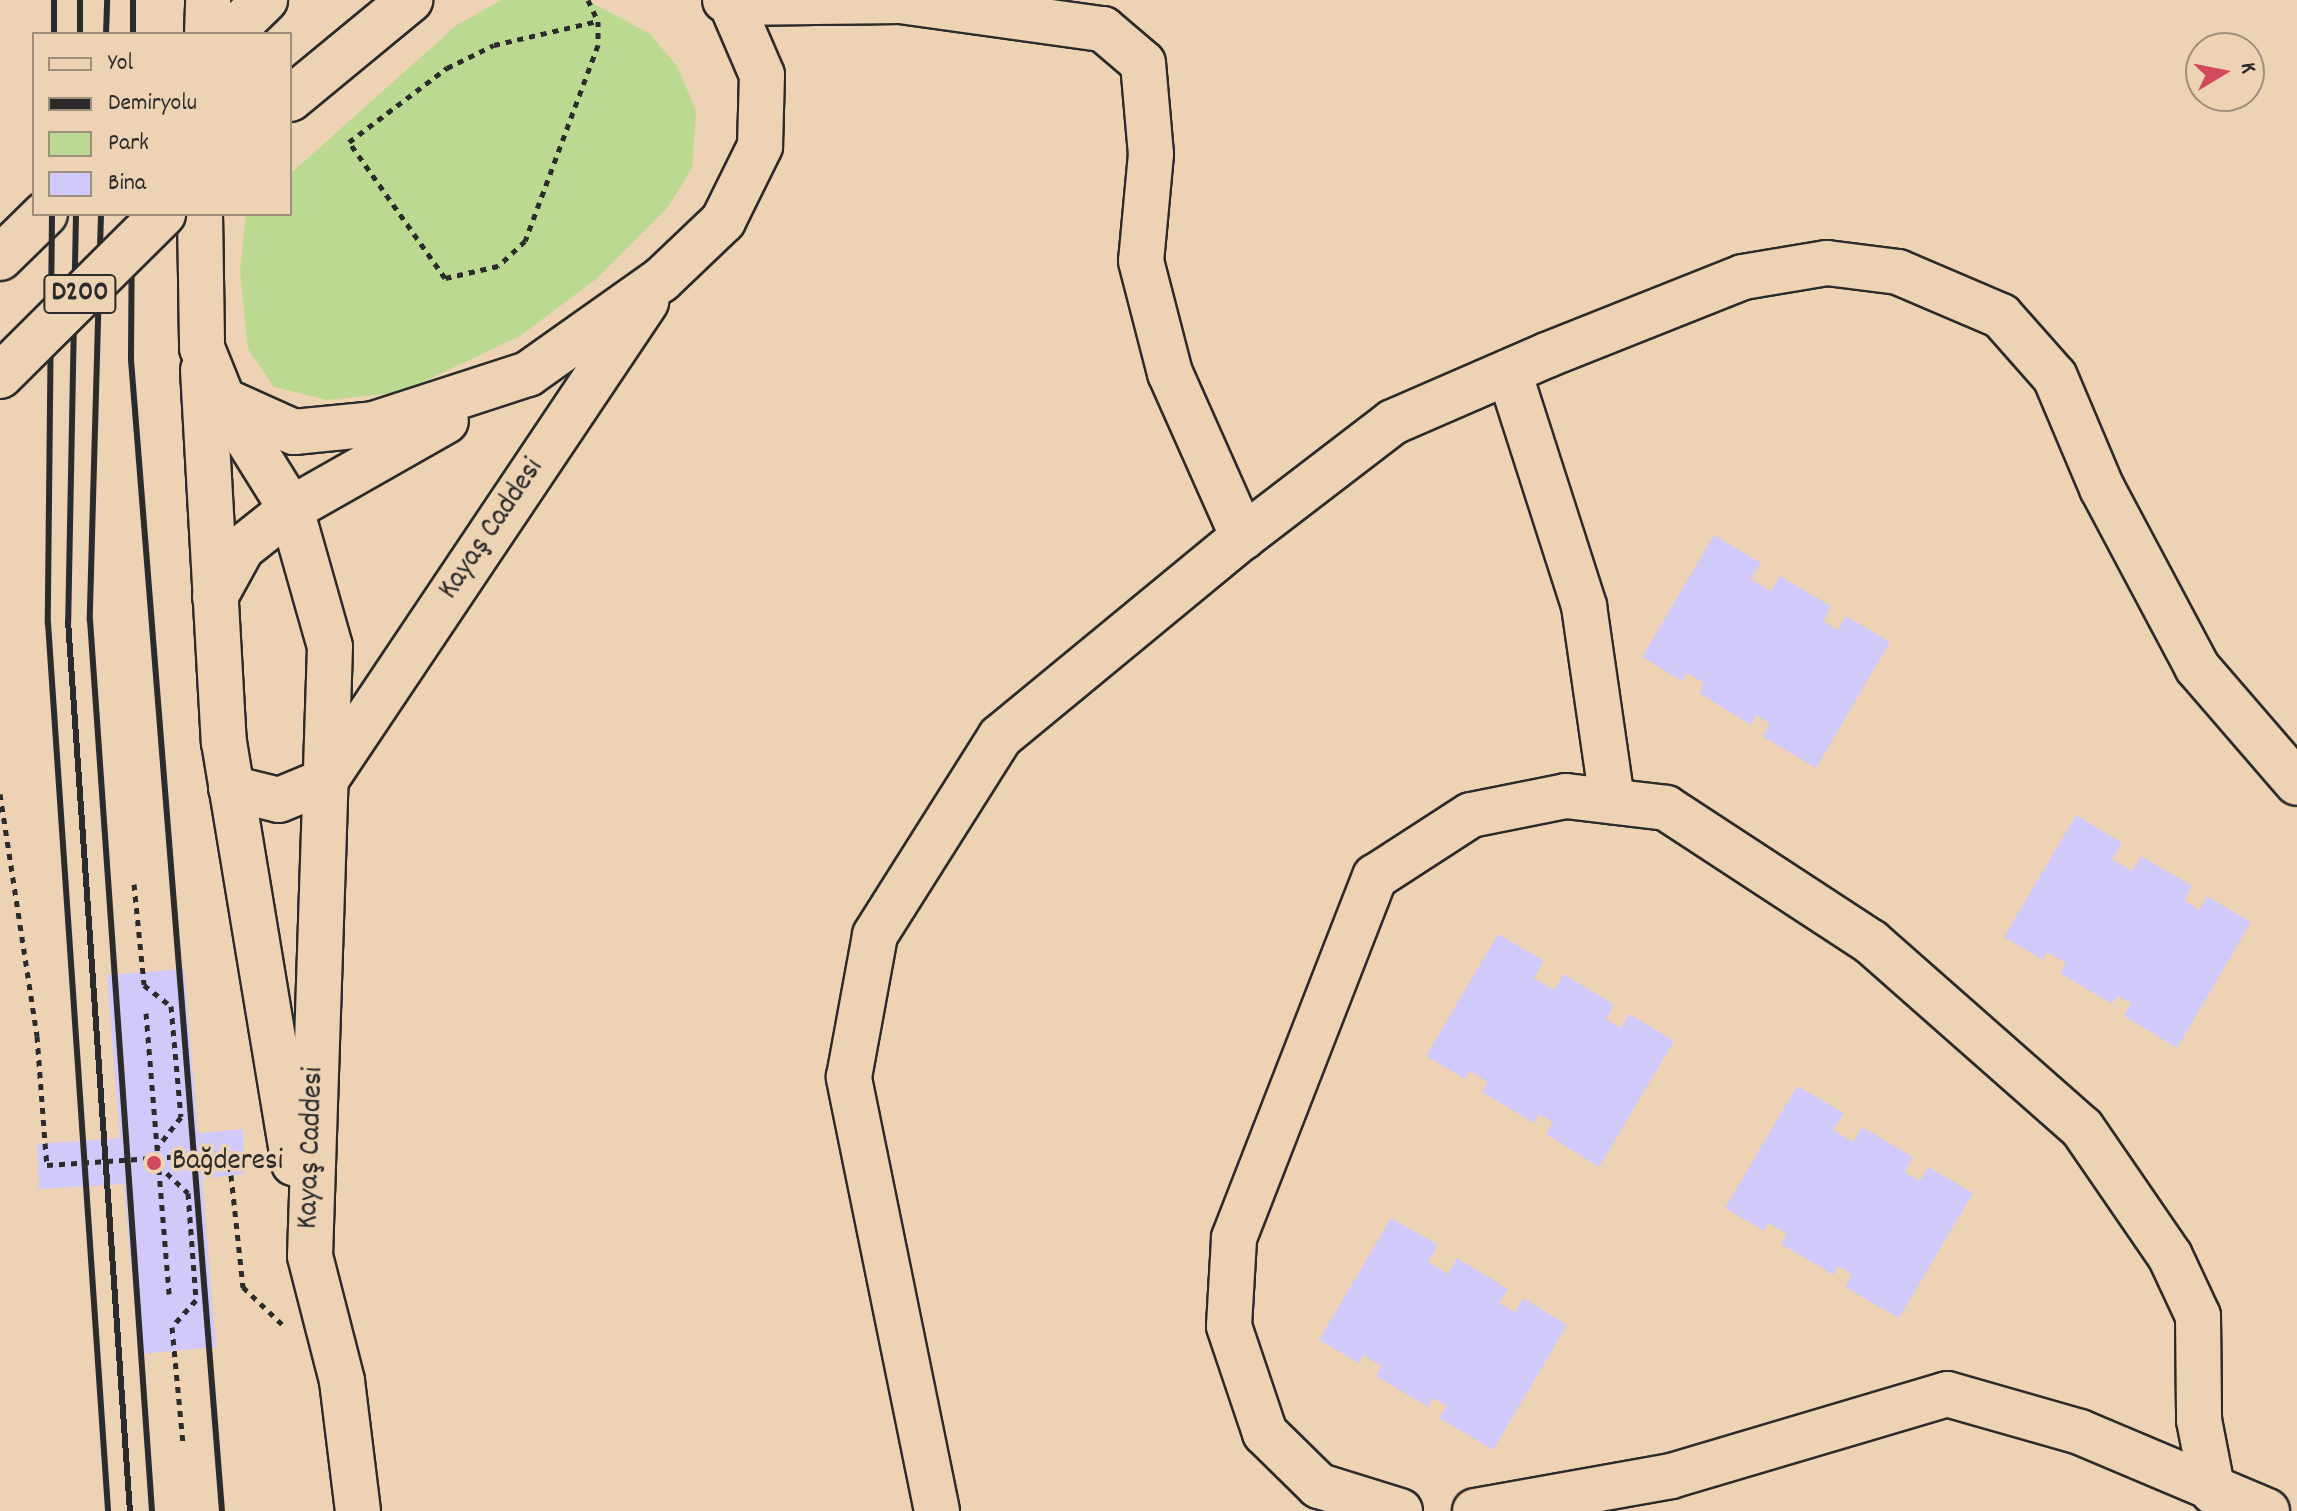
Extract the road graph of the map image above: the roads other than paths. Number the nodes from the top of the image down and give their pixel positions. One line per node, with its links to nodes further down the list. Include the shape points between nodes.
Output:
1 (208, 0): 5 (main road)
2 (265, 0): 6 (main road)
3 (410, 0): 7 (main road)
4 (729, 1): 12 (main road, Kayaş Caddesi, via 762,75 760,146 723,221); 19 (main road, via 900,1 1103,29 1143,63 1151,154 1141,261 1170,373)
5 (207, 32)
6 (232, 32)
7 (292, 97)
8 (43, 216): 11 (main road, D200)
9 (161, 216): 16 (main road, D200, bridge)
10 (200, 216): 13 (main road, Kayaş Caddesi)
11 (0, 258)
12 (661, 280): 15 (main road, Kayaş Caddesi); 21 (main road, Kayaş Caddesi)
13 (202, 348): 17 (main road, Kayaş Caddesi); 20 (main road)
14 (1509, 372): 19 (main road, via 1393,422); 22 (main road, via 1743,277 1827,263 1898,272 2001,316 2055,377 2102,488 2197,667); 24 (main road, via 1584,606)
15 (528, 374): 17 (main road, Kayaş Caddesi, via 374,424 294,432); 18 (main road)
16 (0, 376)
17 (223, 400): 18 (main road, Kayaş Caddesi)
18 (291, 509): 20 (main road, via 242,548); 21 (main road, Kayaş Caddesi, via 330,647)
19 (1243, 537): 28 (main road, via 1000,737 875,935 849,1077)
20 (215, 597): 23 (main road)
21 (325, 781): 23 (main road, via 279,800); 25 (main road, Kayaş Caddesi)
22 (2297, 783)
23 (231, 788): 25 (main road)
24 (1612, 801): 26 (main road, via 1666,808 1871,942 2082,1128 2170,1256 2198,1316 2199,1420); 29 (main road, via 1566,796 1471,815 1375,877 1234,1238 1229,1326 1265,1433 1319,1486)
25 (310, 1256): 27 (main road, Kayaş Caddesi, via 342,1381)
26 (2213, 1492): 30 (main road, via 2080,1432 1947,1394 1671,1476); 31 (main road)
27 (358, 1511)
28 (937, 1511)
29 (1400, 1511)
30 (1475, 1511)
31 (2267, 1511)

